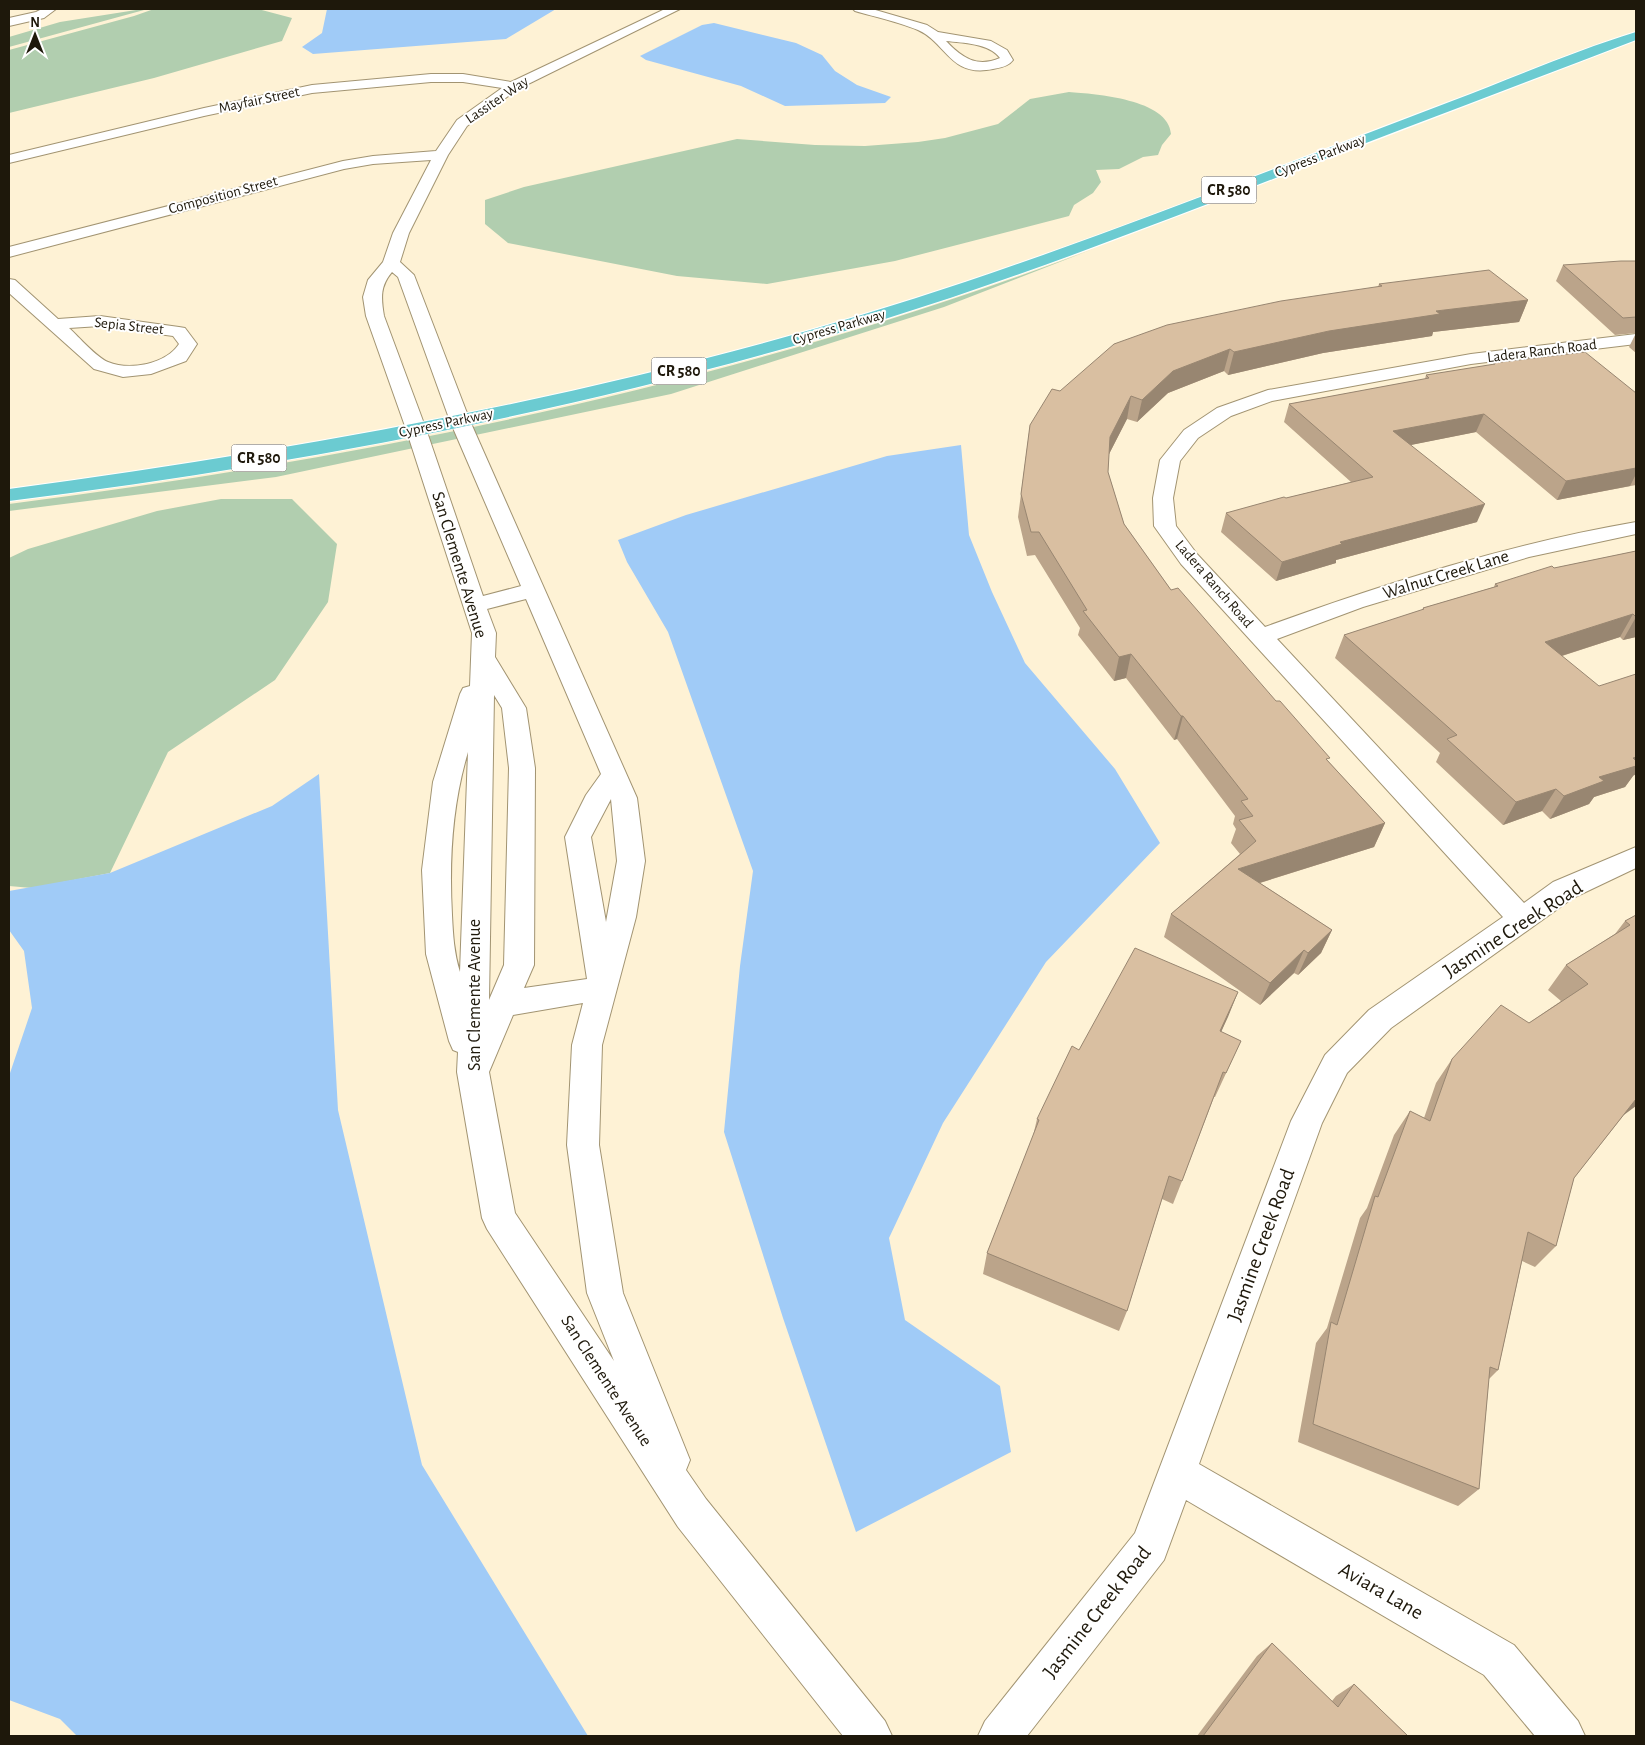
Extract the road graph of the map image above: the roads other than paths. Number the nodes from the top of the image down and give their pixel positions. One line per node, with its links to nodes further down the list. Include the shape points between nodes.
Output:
1 (50, 9): 4 (street, via 40,15)
2 (674, 9): 7 (street, Lassiter Way)
3 (859, 9): 5 (street)
4 (9, 22)
5 (936, 35): 5 (street, via 959,62 985,67 1007,60 994,47)
6 (1636, 36): 15 (main road, Cypress Parkway / CR 580, via 986,281 879,316 734,357)
7 (513, 86): 8 (street, Lassiter Way, via 462,123); 9 (street, Mayfair Street, via 463,78 431,78 312,89)
8 (440, 155): 10 (street, Composition Street, via 343,165); 11 (street, Lassiter Way, via 401,233)
9 (9, 160)
10 (9, 252)
11 (391, 263): 15 (street, via 406,275); 16 (street, Lassiter Way, via 376,280 372,297 375,316)
12 (9, 284): 13 (street, Sepia Street)
13 (56, 324): 13 (street, Sepia Street, via 100,365 123,371 151,369 180,357 188,344 179,332 151,327 100,321)
14 (1636, 339): 21 (street, Ladera Ranch Road, via 1470,359 1268,396 1224,412 1191,434 1170,460 1163,498 1166,526 1189,559)
15 (460, 421): 16 (main road, Cypress Parkway / CR 580); 19 (street, San Clemente Avenue)
16 (416, 429): 17 (main road, Cypress Parkway / CR 580, via 171,473); 20 (street, San Clemente Avenue)
17 (9, 495)
18 (1636, 528): 21 (street, Walnut Creek Lane, via 1525,551 1355,602)
19 (534, 590): 20 (street); 23 (street, San Clemente Avenue)
20 (475, 605): 22 (street, San Clemente Avenue, via 484,633)
21 (1261, 637): 25 (street, Ladera Ranch Road)
22 (483, 657): 27 (street, via 514,708 522,768 519,965); 28 (street, San Clemente Avenue); 28 (street, via 446,782 436,870 440,954)
23 (615, 774): 26 (street, San Clemente Avenue, via 624,798 631,861 622,917); 26 (street, via 595,802 578,837)
24 (1636, 857): 25 (street, Jasmine Creek Road, via 1564,890)
25 (1522, 919): 29 (street, Jasmine Creek Road, via 1380,1019 1336,1064 1307,1121)
26 (603, 988): 27 (street); 30 (street, San Clemente Avenue, via 587,1045 583,1145 605,1294)
27 (502, 1004): 28 (street)
28 (472, 1072): 30 (street, San Clemente Avenue, via 499,1218)
29 (1177, 1472): 32 (street, Jasmine Creek Road, via 1150,1546); 33 (street, Aviara Lane, via 1499,1660)
30 (692, 1513): 31 (street, San Clemente Avenue)
31 (870, 1736)
32 (1000, 1736)
33 (1563, 1736)

